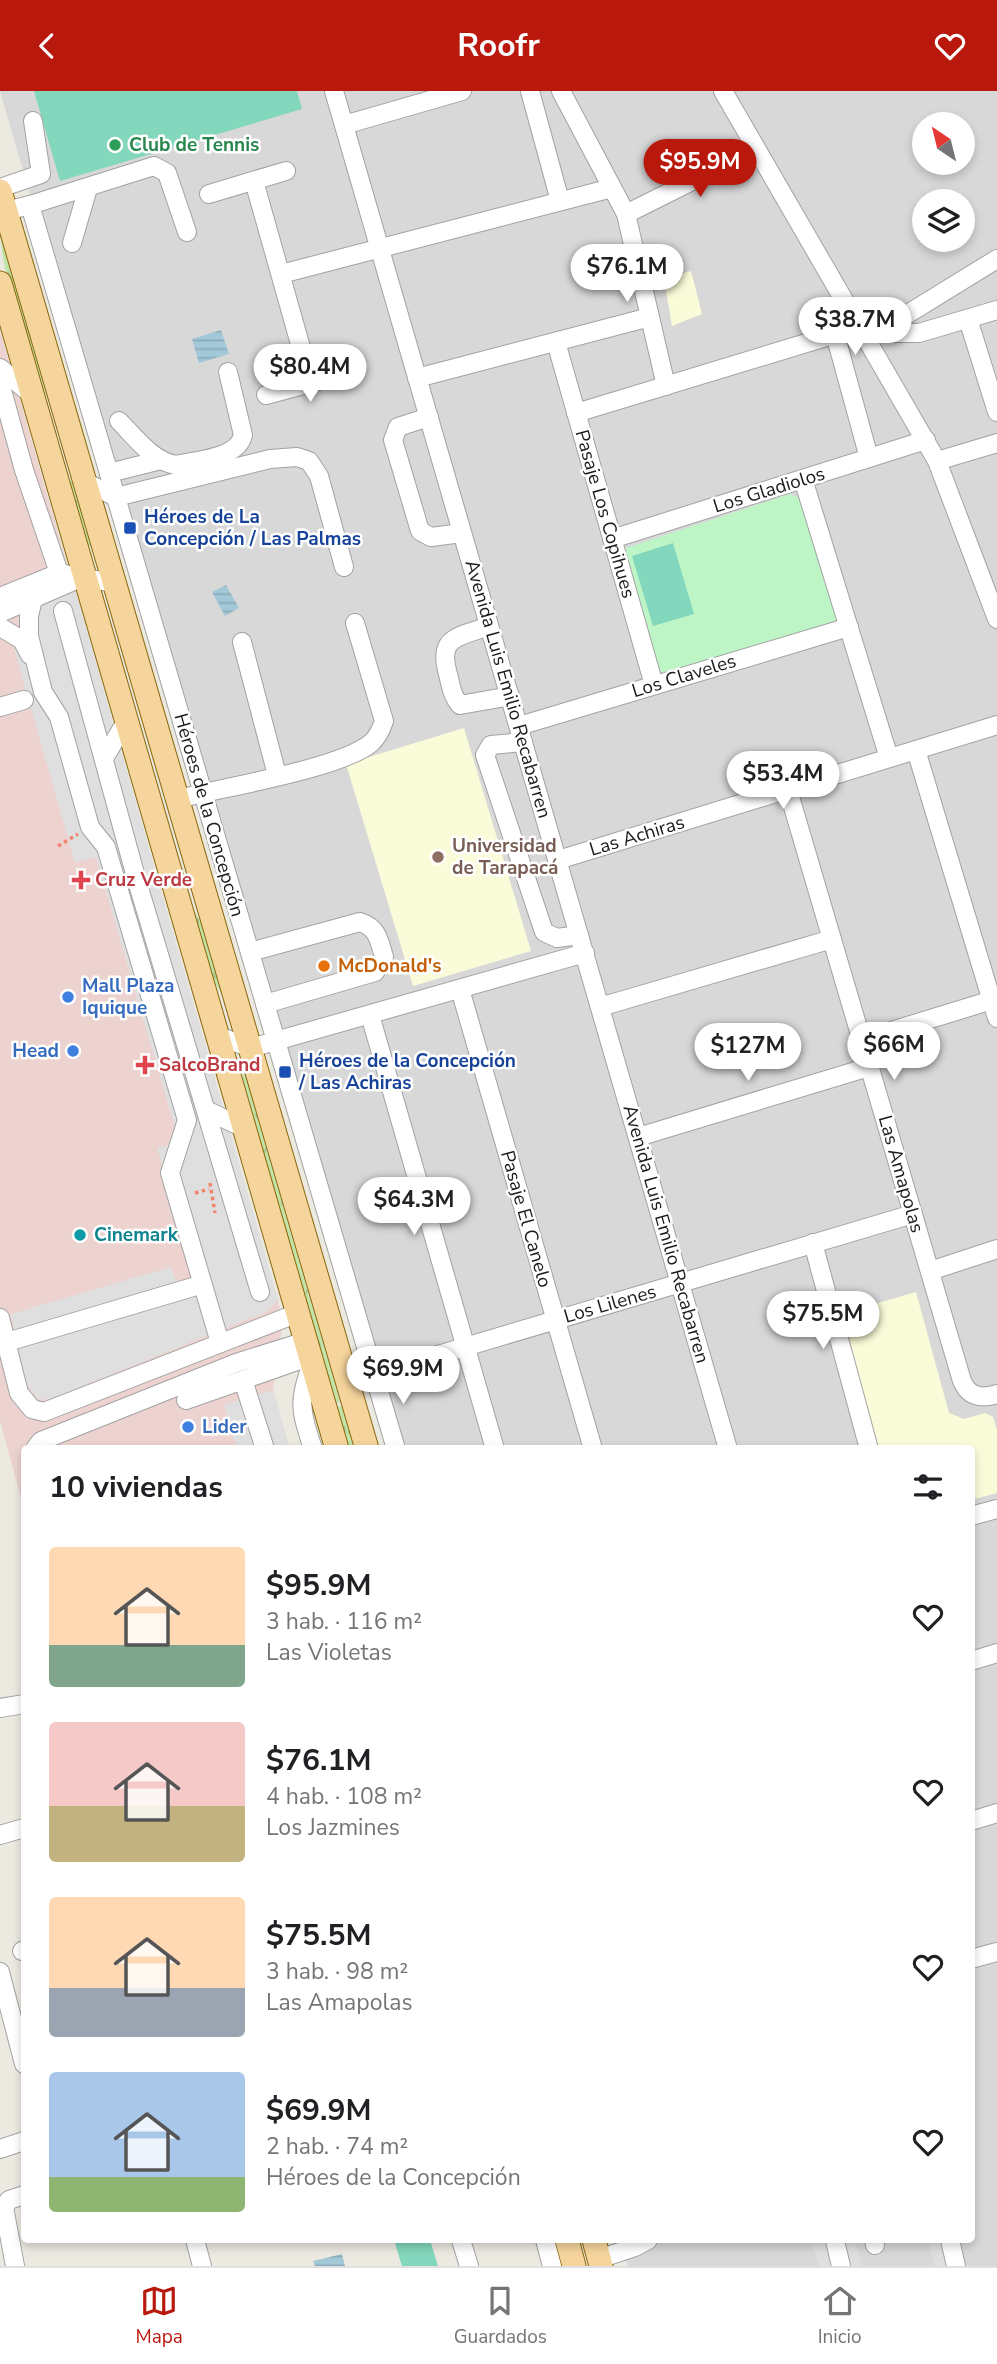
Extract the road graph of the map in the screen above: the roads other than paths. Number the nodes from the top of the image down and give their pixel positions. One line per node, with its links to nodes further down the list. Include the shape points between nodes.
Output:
1 (334, 91): 7 (street, Avenida Luis Emilio Recabarren)
2 (462, 91): 7 (street)
3 (530, 91): 15 (street)
4 (561, 91): 12 (street)
5 (723, 91): 8 (street)
6 (33, 121): 14 (street, via 41,174)
7 (344, 125): 20 (street, Avenida Luis Emilio Recabarren)
8 (756, 149): 17 (street); 27 (street)
9 (286, 171): 10 (street)
10 (254, 181): 13 (street); 22 (street)
11 (88, 188): 16 (street); 18 (street, via 146,167 162,169 174,189); 19 (street)
12 (612, 188): 15 (street); 17 (street)
13 (209, 194)
14 (2, 197): 16 (street); 51 (main road, Héroes de la Concepción)
15 (560, 201): 20 (street)
16 (30, 205): 49 (street, Héroes de la Concepción)
17 (626, 214): 25 (street)
18 (187, 232)
19 (72, 243)
20 (380, 249): 22 (street); 33 (street, Avenida Luis Emilio Recabarren)
21 (997, 258): 27 (street)
22 (281, 274): 35 (street)
23 (0, 283): 37 (main road)
24 (997, 310): 26 (street)
25 (650, 317): 29 (street); 36 (street)
26 (968, 319): 27 (street, via 919,333); 39 (street)
27 (868, 333): 28 (street); 43 (street)
28 (835, 334): 36 (street); 45 (street)
29 (556, 342): 33 (street); 40 (street, Pasaje Los Copihues)
30 (0, 367): 37 (street)
31 (228, 372): 46 (street, via 242,442 228,452 176,465)
32 (344, 374): 35 (street)
33 (417, 378): 41 (street, Avenida Luis Emilio Recabarren)
34 (0, 383): 56 (street)
35 (311, 383): 38 (street)
36 (666, 386): 40 (street)
37 (32, 395): 48 (main road)
38 (266, 395)
39 (997, 412)
40 (576, 413): 54 (street, Pasaje Los Copihues)
41 (429, 417): 53 (street, Avenida Luis Emilio Recabarren); 53 (street, via 398,427 393,440 421,531 431,537)
42 (119, 421): 46 (street)
43 (926, 440): 45 (street, Los Gladiolos); 47 (street)
44 (997, 443): 47 (street)
45 (869, 458): 50 (street, Los Gladiolos)
46 (161, 460): 49 (street)
47 (937, 461): 59 (street)
48 (54, 466): 51 (main road); 57 (main road)
49 (109, 473): 52 (street, Héroes de la Concepción)
50 (803, 479): 54 (street, Los Gladiolos); 68 (street)
51 (85, 482): 52 (street); 58 (main road, Héroes de la Concepción)
52 (116, 497): 55 (street, via 270,459 297,457 309,461 319,476); 83 (street, Héroes de la Concepción)
53 (462, 533): 66 (street, Avenida Luis Emilio Recabarren)
54 (612, 539): 71 (street, Pasaje Los Copihues)
55 (344, 566)
56 (59, 573): 57 (street); 60 (street)
57 (85, 576): 58 (street); 61 (street); 75 (main road)
58 (113, 583): 84 (main road, Héroes de la Concepción)
59 (991, 585): 64 (street)
60 (0, 597)
61 (33, 599): 63 (street); 70 (street, via 29,626)
62 (63, 611): 79 (street)
63 (0, 613)
64 (997, 619)
65 (355, 623): 81 (street, via 384,721 381,731 355,754)
66 (489, 625): 72 (street, Avenida Luis Emilio Recabarren); 72 (street, via 450,641 444,648 454,697 460,705 472,705)
67 (0, 627): 70 (street, via 22,640)
68 (849, 627): 71 (street, Los Claveles); 80 (street)
69 (242, 642): 81 (street)
70 (34, 661): 115 (street, via 43,692 59,717 90,827 106,847 185,1110 187,1120 170,1173)
71 (653, 685): 77 (street, Los Claveles)
72 (510, 696): 77 (street, Avenida Luis Emilio Recabarren)
73 (23, 700): 74 (street)
74 (0, 707)
75 (126, 722): 79 (street); 96 (main road)
76 (997, 725): 78 (street, Las Achiras)
77 (521, 734): 85 (street, Avenida Luis Emilio Recabarren); 86 (street, Los Claveles, via 491,745 485,755 544,932 557,938)
78 (916, 750): 80 (street, Las Achiras); 91 (street)
79 (104, 758): 101 (street)
80 (889, 758): 82 (street, Las Achiras)
81 (277, 775): 83 (street)
82 (788, 790): 85 (street, Las Achiras); 87 (street, Las Amapolas)
83 (203, 793): 84 (street); 88 (street, Héroes de la Concepción)
84 (178, 799): 99 (main road, Héroes de la Concepción)
85 (558, 860): 86 (street, Avenida Luis Emilio Recabarren)
86 (579, 935): 89 (street, Avenida Luis Emilio Recabarren)
87 (832, 939): 93 (street); 97 (street, Las Amapolas)
88 (250, 952): 92 (street, Héroes de la Concepción); 92 (street, via 360,922 378,935 384,957 375,972)
89 (584, 953): 90 (street); 93 (street, Avenida Luis Emilio Recabarren)
90 (460, 989): 94 (street); 113 (street, Pasaje El Canelo)
91 (992, 1000): 95 (street); 97 (street)
92 (265, 1004): 98 (street, Héroes de la Concepción)
93 (600, 1007): 103 (street, Avenida Luis Emilio Recabarren)
94 (370, 1015): 98 (street); 116 (street)
95 (997, 1019)
96 (218, 1036): 99 (street); 102 (main road)
97 (862, 1040): 100 (street, Las Amapolas)
98 (276, 1042): 99 (street); 118 (street, Héroes de la Concepción)
99 (251, 1048): 120 (main road, Héroes de la Concepción)
100 (869, 1066): 103 (street); 104 (street, Las Amapolas)
101 (206, 1110): 102 (street); 110 (street)
102 (244, 1128): 111 (main road)
103 (638, 1137): 108 (street, Avenida Luis Emilio Recabarren)
104 (913, 1214): 105 (street, Los Lilenes); 107 (street, Las Amapolas)
105 (813, 1243): 108 (street, Los Lilenes); 132 (street)
106 (997, 1249): 107 (street)
107 (930, 1271): 121 (street, Las Amapolas, via 962,1381 972,1394)
108 (680, 1283): 113 (street, Los Lilenes); 131 (street, Avenida Luis Emilio Recabarren)
109 (193, 1287): 114 (street)
110 (260, 1292)
111 (298, 1313): 115 (street); 117 (main road)
112 (0, 1318): 114 (street)
113 (555, 1320): 116 (street, Los Lilenes); 130 (street, Pasaje El Canelo)
114 (7, 1342): 115 (street, via 19,1393 32,1409 44,1412)
115 (220, 1343)
116 (465, 1346): 118 (street, Los Lilenes); 129 (street)
117 (310, 1353): 119 (street); 123 (street, via 236,1363); 125 (street, via 301,1411); 126 (main road)
118 (374, 1374): 120 (street, Los Lilenes); 128 (street, Héroes de la Concepción)
119 (243, 1380): 122 (street); 124 (street)
120 (348, 1382): 127 (main road, Héroes de la Concepción)
121 (997, 1394)
122 (186, 1400)
123 (38, 1445)
124 (264, 1445)
125 (312, 1445)
126 (336, 1445)
127 (366, 1445)
128 (395, 1445)
129 (494, 1445)
130 (592, 1445)
131 (727, 1445)
132 (868, 1445)
133 (997, 1509): 134 (street)
134 (975, 1515)
135 (997, 1653): 136 (street)
136 (975, 1660)
137 (21, 1704): 138 (street)
138 (0, 1708)
139 (997, 1813): 140 (street)
140 (975, 1820)
141 (21, 1829): 142 (street)
142 (0, 1835)
143 (997, 1952): 144 (street)
144 (975, 1958)
145 (0, 1972): 146 (street)
146 (21, 2052)
147 (21, 2142): 148 (street)
148 (0, 2149)
149 (17, 2197): 158 (street, via 4,2207)
150 (196, 2243): 159 (street)
151 (462, 2243): 160 (street)
152 (546, 2243): 161 (street)
153 (568, 2243): 162 (main road)
154 (835, 2243): 163 (street)
155 (951, 2243): 164 (street)
156 (625, 2245): 157 (street)
157 (598, 2255)
158 (15, 2266)
159 (202, 2266)
160 (469, 2266)
161 (552, 2266)
162 (574, 2266)
163 (841, 2266)
164 (956, 2266)

